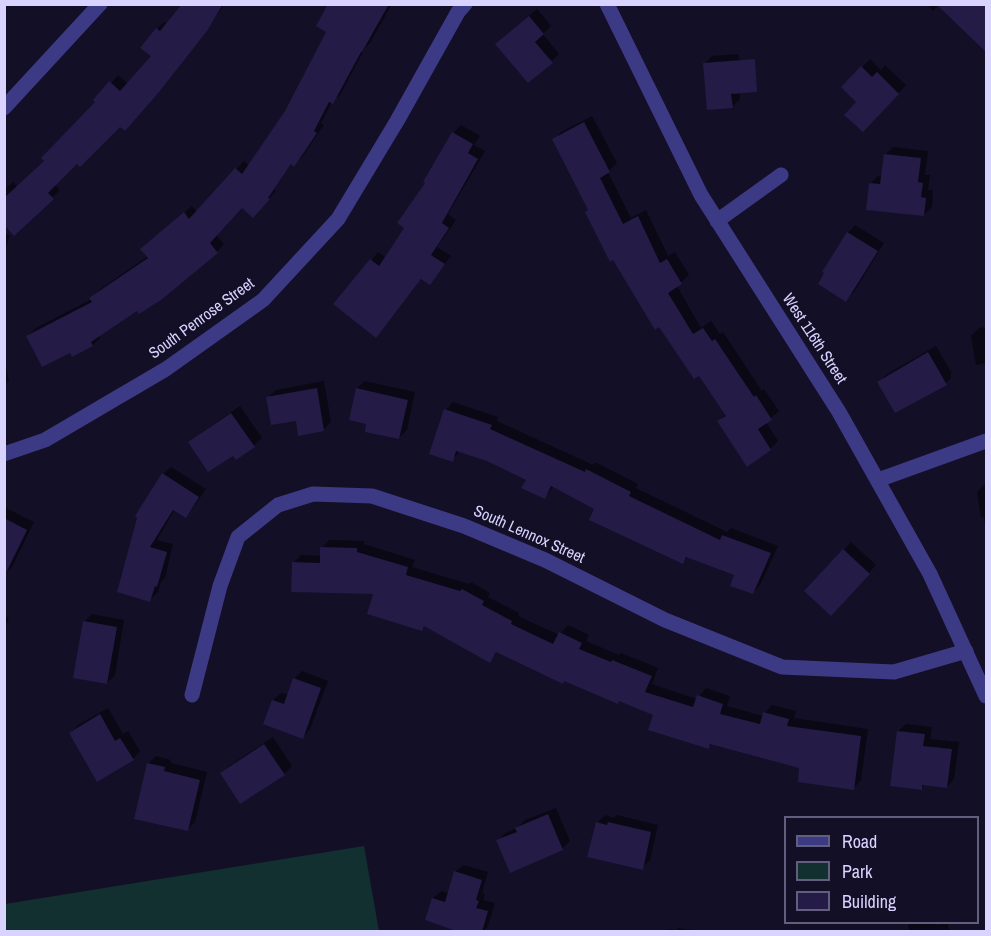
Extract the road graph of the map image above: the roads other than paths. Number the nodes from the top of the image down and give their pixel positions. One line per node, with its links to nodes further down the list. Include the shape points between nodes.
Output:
1 (100, 4): 4 (street)
2 (465, 4): 8 (street, South Penrose Street, via 338,219 263,300 166,369 45,440)
3 (607, 4): 6 (street, West 116th Street)
4 (4, 108)
5 (781, 175): 6 (street)
6 (717, 221): 9 (street, West 116th Street)
7 (987, 441): 9 (street)
8 (4, 454)
9 (878, 480): 10 (street, West 116th Street, via 930,574)
10 (966, 651): 11 (street, South Lennox Street, via 894,672 782,667 665,620 545,560 464,526 372,496 314,494 278,505 238,537 220,586); 12 (street, West 116th Street)
11 (192, 695)
12 (987, 696)

